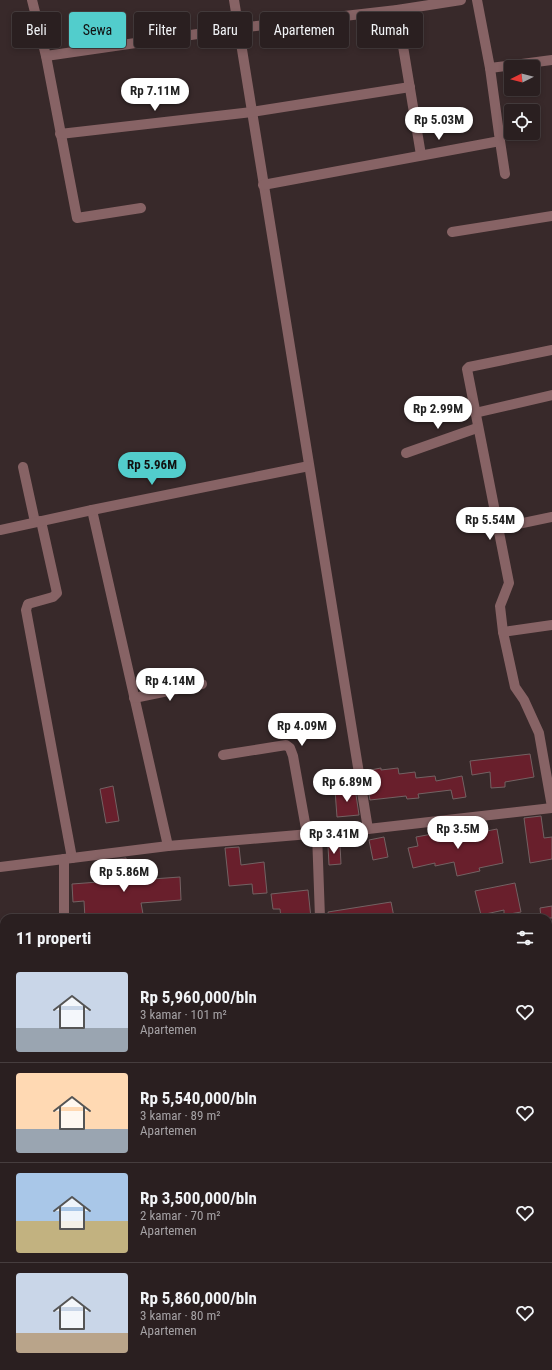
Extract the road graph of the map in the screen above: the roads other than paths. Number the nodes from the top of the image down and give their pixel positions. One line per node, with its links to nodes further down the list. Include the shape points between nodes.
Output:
1 (32, 0): 10 (street)
2 (234, 0): 6 (street)
3 (461, 0): 5 (street)
4 (477, 0): 12 (street)
5 (397, 10): 7 (street); 13 (street)
6 (236, 12)
7 (252, 27)
8 (198, 34): 10 (street)
9 (242, 48): 14 (street)
10 (46, 56): 15 (street)
11 (552, 60): 12 (street)
12 (490, 68): 16 (street)
13 (410, 87): 14 (street); 17 (street)
14 (252, 112): 15 (street); 19 (street)
15 (60, 134): 20 (street, via 77,218)
16 (500, 141): 17 (street); 18 (street)
17 (421, 155): 19 (street)
18 (504, 174)
19 (263, 185): 28 (street)
20 (141, 208)
21 (552, 216): 22 (street)
22 (452, 232)
23 (552, 350): 25 (street, via 469,367 467,369)
24 (552, 394): 25 (street)
25 (475, 413): 26 (street)
26 (477, 428): 27 (street); 33 (street)
27 (406, 453)
28 (309, 466): 30 (street); 41 (street)
29 (23, 467): 32 (street)
30 (92, 510): 32 (street); 38 (street)
31 (552, 517): 33 (street)
32 (38, 522): 34 (street); 44 (street, via 57,593 53,597 28,604 26,610)
33 (500, 528): 36 (street, via 509,583 500,606)
34 (0, 530)
35 (552, 625): 36 (street)
36 (504, 632): 40 (street, via 516,687 539,733)
37 (202, 684): 38 (street)
38 (134, 698): 43 (street)
39 (223, 755): 42 (street, via 286,746 290,748)
40 (552, 808): 41 (street)
41 (368, 828): 42 (street)
42 (312, 833): 43 (street); 47 (street)
43 (168, 846): 44 (street)
44 (68, 858): 45 (street); 46 (street)
45 (0, 867)
46 (64, 914)
47 (320, 914)

